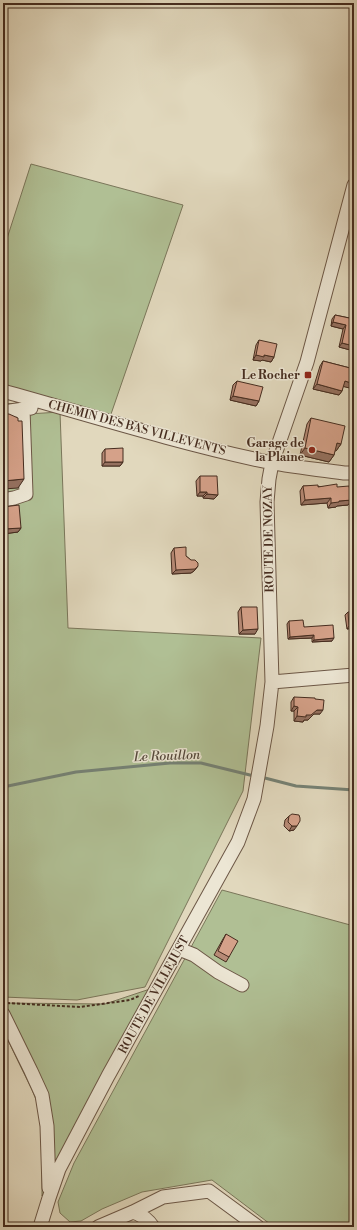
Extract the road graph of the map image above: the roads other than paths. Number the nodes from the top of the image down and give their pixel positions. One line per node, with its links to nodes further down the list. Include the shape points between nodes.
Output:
1 (354, 185): 6 (street, ROUTE DE NOZAY, via 307,362)
2 (3, 390): 3 (street, CHEMIN DES BAS VILLEVENTS)
3 (53, 405): 4 (street); 6 (street, CHEMIN DES BAS VILLEVENTS, via 149,433)
4 (23, 409): 5 (street); 8 (street, via 26,494)
5 (3, 412)
6 (272, 463): 7 (street, CHEMIN DES BAS VILLEVENTS); 10 (street, ROUTE DE NOZAY, via 267,502)
7 (354, 473)
8 (3, 500)
9 (354, 676): 10 (street)
10 (272, 682): 11 (street, ROUTE DE NOZAY)
11 (261, 760): 12 (street, ROUTE DE VILLEJUST, via 254,799 238,842)
12 (179, 949): 13 (street, via 194,955); 16 (street, ROUTE DE VILLEJUST, via 59,1169)
13 (242, 985)
14 (3, 1014): 15 (street)
15 (8, 1035): 16 (street, via 42,1095 47,1126)
16 (49, 1198): 18 (street, ROUTE DE VILLEJUST)
17 (133, 1212): 19 (street); 20 (street, via 149,1220); 21 (street, via 163,1197 209,1191)
18 (40, 1227)
19 (98, 1227)
20 (153, 1227)
21 (258, 1227)

